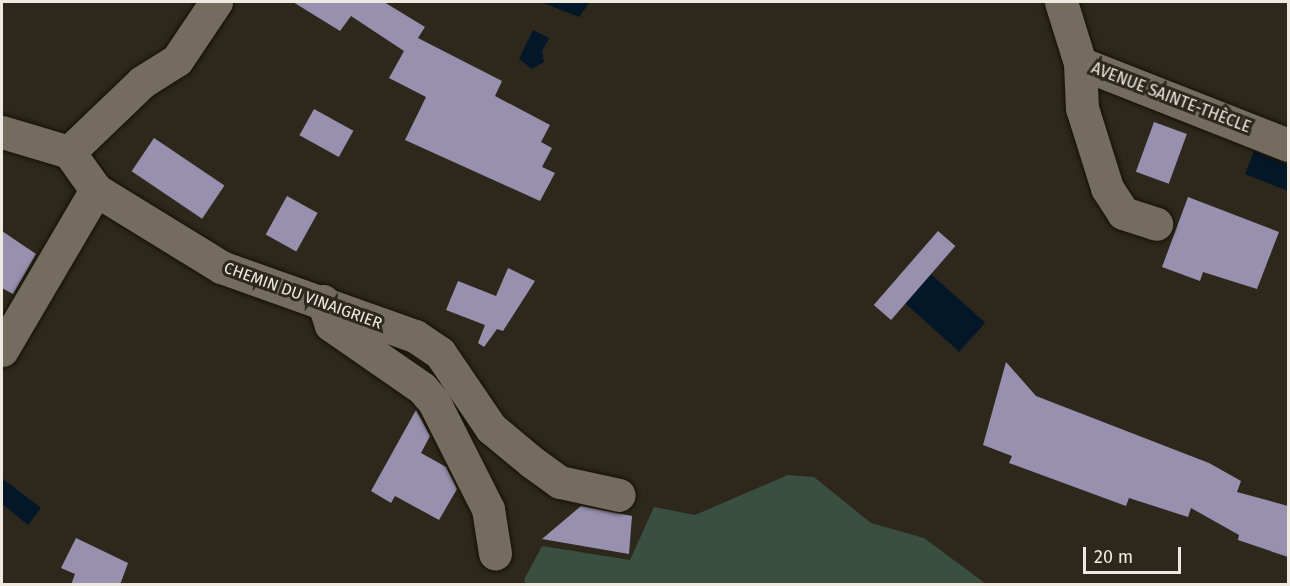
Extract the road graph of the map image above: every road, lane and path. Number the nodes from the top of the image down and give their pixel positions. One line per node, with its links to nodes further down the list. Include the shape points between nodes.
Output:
1 (216, 2): 6 (street, via 177,60 142,82)
2 (1061, 2): 3 (street, AVENUE SAINTE-THÈCLE)
3 (1080, 63): 5 (street, AVENUE SAINTE-THÈCLE); 8 (street, via 1082,108 1107,188 1123,213)
4 (2, 132): 6 (street)
5 (1288, 145)
6 (69, 152): 7 (street, CHEMIN DU VINAIGRIER)
7 (96, 190): 9 (street, CHEMIN DU VINAIGRIER, via 221,267); 10 (street)
8 (1156, 224)
9 (323, 301): 11 (street, CHEMIN DU VINAIGRIER, via 415,336 440,352 490,428 560,482); 12 (street, via 331,326 422,388 434,402 488,509)
10 (2, 350)
11 (619, 495)
12 (495, 553)

